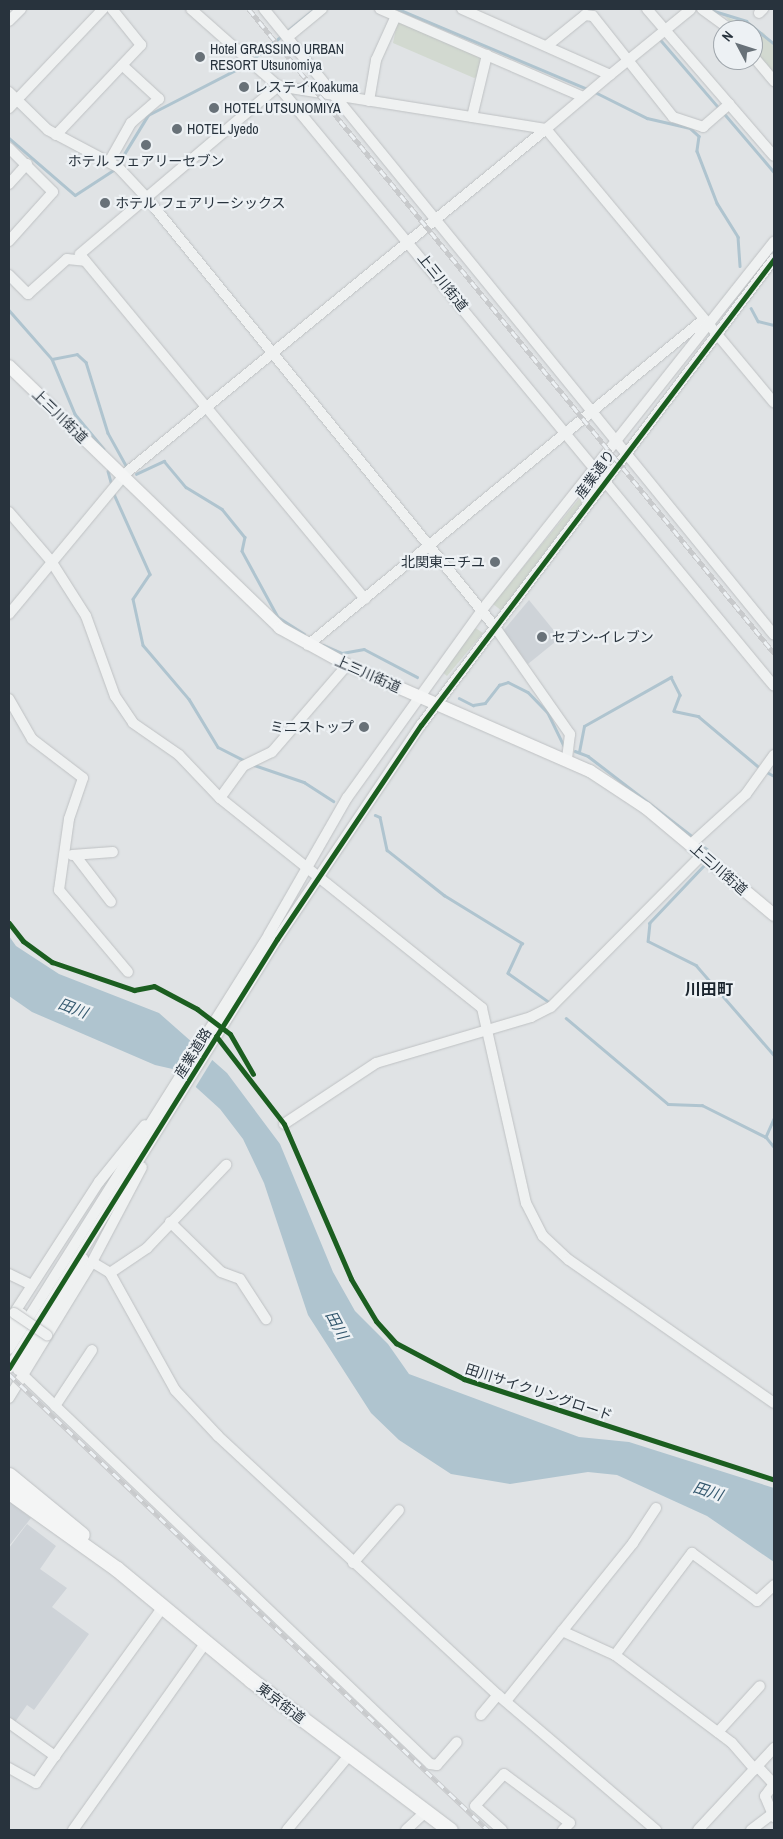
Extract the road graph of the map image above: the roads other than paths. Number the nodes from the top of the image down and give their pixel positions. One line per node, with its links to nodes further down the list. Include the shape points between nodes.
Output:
1 (21, 9): 14 (street)
2 (103, 9): 28 (street)
3 (112, 9): 20 (street, via 141,45)
4 (191, 9): 24 (street, 上三川街道, via 256,62)
5 (264, 9): 16 (street)
6 (322, 9): 16 (street)
7 (380, 9): 13 (street)
8 (462, 9): 17 (street)
9 (647, 9): 15 (street)
10 (691, 9): 15 (street)
11 (702, 9): 12 (street)
12 (717, 12)
13 (396, 16): 18 (street); 29 (street, via 376,60)
14 (9, 22)
15 (666, 31): 19 (street); 30 (street)
16 (288, 37): 26 (street)
17 (548, 45): 19 (street, via 585,15 593,16); 22 (street)
18 (487, 55): 27 (street); 32 (street)
19 (628, 61): 22 (street); 30 (street, via 673,117 703,126)
20 (122, 65): 34 (street); 37 (street, via 158,99 130,123)
21 (763, 67): 23 (street)
22 (610, 75): 27 (street)
23 (774, 80)
24 (278, 86): 26 (street); 40 (street); 42 (street, 上三川街道)
25 (9, 92): 28 (street)
26 (334, 96): 29 (street); 41 (street)
27 (583, 97): 33 (street)
28 (17, 100): 31 (street); 34 (street)
29 (369, 101): 32 (street)
30 (729, 104): 36 (street)
31 (9, 108)
32 (472, 116): 33 (street)
33 (546, 128): 41 (street); 48 (street)
34 (56, 135): 37 (street)
35 (9, 148): 38 (street)
36 (774, 156)
37 (109, 162): 40 (street)
38 (27, 164): 39 (street); 43 (street, via 53,192)
39 (9, 184)
40 (146, 197): 46 (street, via 80,254); 50 (street)
41 (435, 219): 42 (street); 54 (street)
42 (409, 240): 50 (street); 55 (street, 上三川街道)
43 (9, 241)
44 (774, 242): 48 (street, 産業通り)
45 (774, 258): 49 (street, 産業通り)
46 (85, 261): 47 (street, via 68,259 28,294); 53 (street)
47 (9, 275)
48 (705, 323): 49 (street); 54 (street); 56 (street, 産業通り)
49 (715, 335): 52 (street); 57 (street, 産業通り)
50 (273, 352): 53 (street); 62 (street)
51 (9, 366): 59 (main road, 上三川街道)
52 (774, 403)
53 (206, 407): 59 (street); 64 (street)
54 (591, 412): 55 (street); 56 (street)
55 (566, 432): 58 (street, 上三川街道); 62 (street)
56 (618, 443): 57 (street); 58 (street, 産業通り)
57 (625, 452): 60 (street, 産業通り); 68 (street)
58 (597, 470): 60 (street, 上三川街道); 65 (street, 産業通り)
59 (122, 477): 63 (street); 69 (main road, 上三川街道, via 263,614)
60 (604, 479): 67 (street, 産業通り); 71 (street, 上三川街道)
61 (9, 512): 63 (street)
62 (430, 545): 64 (street); 65 (street)
63 (51, 561): 66 (street); 77 (street, via 86,616 115,696 133,723 179,755)
64 (365, 599): 69 (street)
65 (482, 610): 67 (street); 72 (street, 産業通り)
66 (9, 614)
67 (495, 627): 74 (street, 産業通り); 76 (street, via 570,734)
68 (774, 635)
69 (308, 645): 70 (main road, 上三川街道)
70 (347, 665): 72 (main road, 上三川街道); 77 (street, via 272,752 243,766)
71 (774, 686)
72 (418, 695): 74 (main road, 上三川街道); 83 (street, 産業道路)
73 (9, 699): 81 (street, via 32,739 83,778)
74 (436, 704): 76 (main road, 上三川街道); 84 (street, 産業道路)
75 (774, 755): 78 (street, via 746,794)
76 (567, 759): 78 (main road, 上三川街道, via 631,796)
77 (220, 798): 83 (street)
78 (690, 845): 80 (main road, 上三川街道)
79 (113, 852): 82 (street)
80 (702, 854): 86 (main road, 上三川街道); 88 (street, via 568,994 531,1018)
81 (61, 855): 82 (street); 87 (street, via 59,890)
82 (76, 855): 85 (street)
83 (306, 864): 84 (street); 89 (street, 産業道路)
84 (320, 876): 88 (street, via 482,1008); 89 (street, 産業道路)
85 (111, 902)
86 (774, 915)
87 (128, 972)
88 (490, 1029): 91 (street, via 376,1063); 109 (street, via 523,1191 543,1236 569,1260)
89 (210, 1037): 90 (street, 産業道路)
90 (162, 1115): 93 (street, 産業道路); 95 (street); 98 (street, via 99,1182)
91 (284, 1124)
92 (226, 1165): 94 (street)
93 (104, 1207): 101 (street, via 55,1262); 103 (street, 産業道路); 105 (street, 産業道路); 107 (street, via 76,1275)
94 (170, 1222): 96 (street, via 138,1256); 100 (street, via 221,1272 240,1278)
95 (92, 1262): 96 (street); 102 (street)
96 (110, 1273): 115 (street, via 178,1394 323,1528)
97 (9, 1274): 98 (street)
98 (32, 1285): 99 (street)
99 (11, 1317): 102 (street, bridge)
100 (266, 1319)
101 (9, 1334)
102 (47, 1335): 106 (street)
103 (9, 1349)
104 (92, 1350): 110 (street)
105 (9, 1368)
106 (22, 1375): 108 (street); 110 (street)
107 (9, 1385)
108 (9, 1398)
109 (774, 1403)
110 (55, 1406): 127 (street, via 430,1764 437,1765)
111 (9, 1476): 116 (highway, 東京街道, via 62,1516)
112 (9, 1492): 116 (highway, 東京街道)
113 (656, 1508): 119 (street)
114 (399, 1510): 115 (street)
115 (354, 1563): 123 (street)
116 (117, 1569): 118 (highway, 東京街道)
117 (774, 1585): 121 (street, via 756,1601 692,1553)
118 (163, 1607): 120 (highway, 東京街道); 130 (street)
119 (562, 1631): 121 (street); 123 (street)
120 (206, 1642): 129 (highway, 東京街道); 137 (street)
121 (615, 1655): 126 (street)
122 (760, 1686): 126 (street)
123 (502, 1698): 124 (street); 142 (street)
124 (481, 1714)
125 (9, 1723): 130 (street)
126 (718, 1732): 132 (street)
127 (457, 1742)
128 (774, 1748): 132 (street)
129 (350, 1754): 134 (highway, 東京街道); 136 (street)
130 (55, 1756): 131 (street, via 36,1783)
131 (9, 1768)
132 (756, 1768): 133 (street); 143 (street)
133 (774, 1784): 135 (street, via 765,1796)
134 (425, 1812): 138 (street); 139 (highway, 東京街道)
135 (773, 1815): 144 (street)
136 (290, 1829)
137 (73, 1830)
138 (406, 1830)
139 (450, 1830)
140 (502, 1830): 141 (street, via 475,1806 504,1774 570,1823)
141 (563, 1830)
142 (656, 1830)
143 (698, 1830)
144 (751, 1830)

